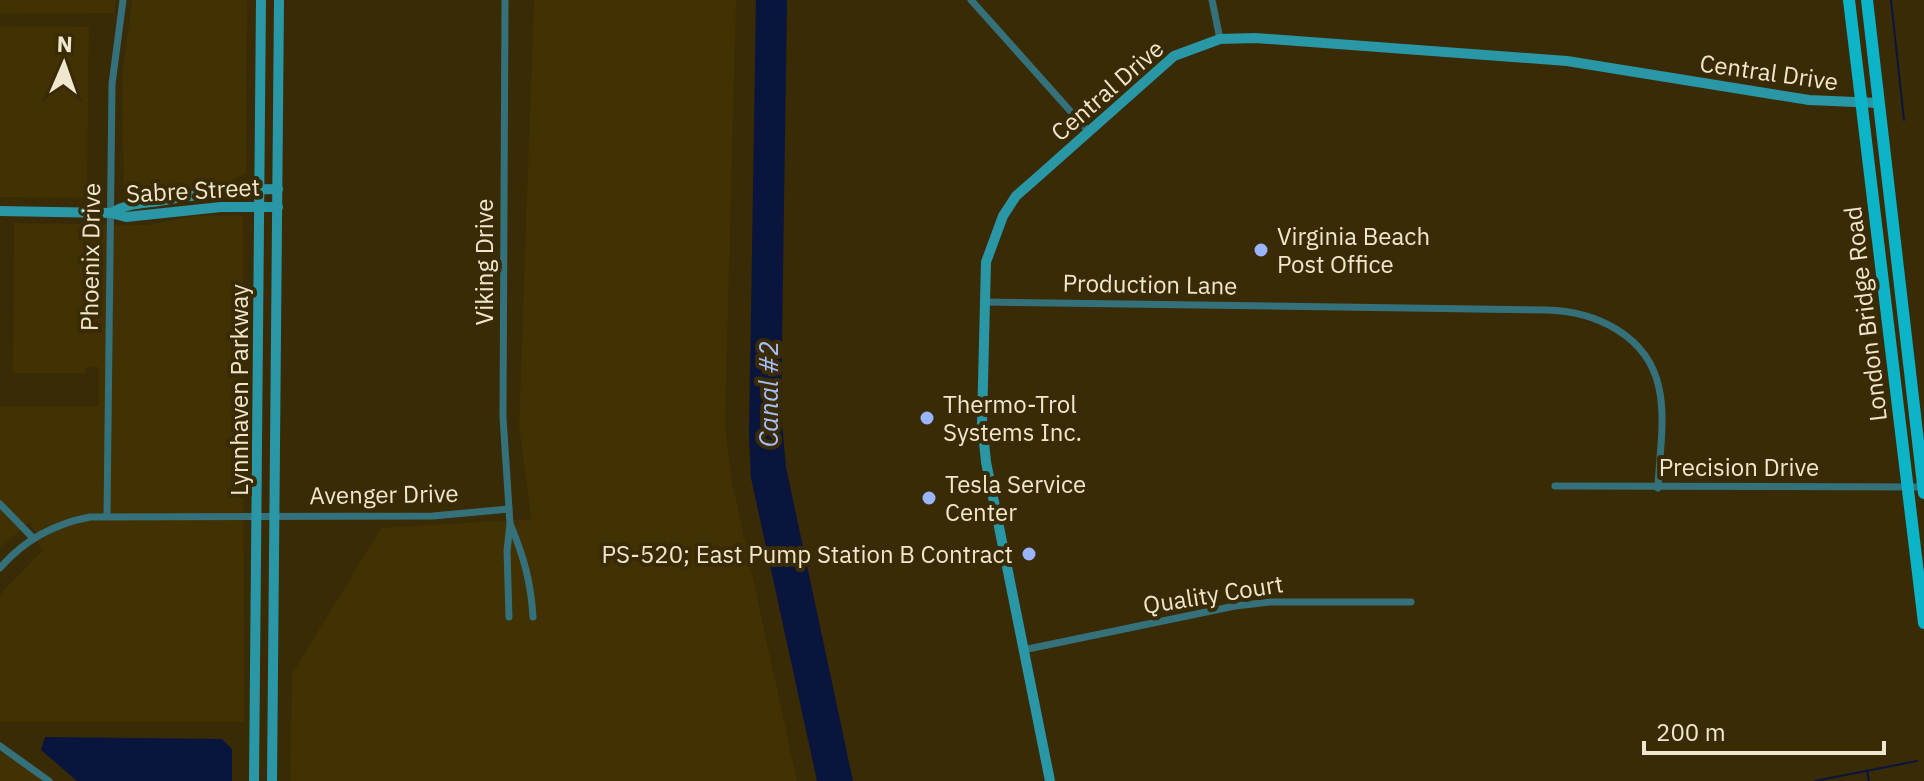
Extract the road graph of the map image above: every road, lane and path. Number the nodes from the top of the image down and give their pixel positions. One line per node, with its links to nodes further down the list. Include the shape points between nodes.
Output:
1 (123, 0): 18 (street, Phoenix Drive, via 112,75)
2 (261, 0): 13 (street, Lynnhaven Parkway)
3 (279, 0): 14 (street, Lynnhaven Parkway)
4 (505, 0): 26 (street, Viking Drive, via 503,417)
5 (971, 0): 12 (street)
6 (1212, 0): 9 (street)
7 (1849, 0): 11 (main road, London Bridge Road)
8 (1867, 0): 10 (main road, London Bridge Road)
9 (1220, 39): 11 (street, Central Drive, via 1561,61); 12 (street, Central Drive, via 1174,56)
10 (1878, 103): 11 (street, Central Drive); 22 (main road, London Bridge Road)
11 (1862, 104): 21 (main road, London Bridge Road)
12 (1089, 132): 19 (street, Central Drive, via 1024,189 1003,216 987,257)
13 (260, 189): 14 (street, Sabre Street); 15 (street, Lynnhaven Parkway); 18 (street, Sabre Street, via 126,204)
14 (278, 189): 16 (street, Lynnhaven Parkway)
15 (260, 207): 16 (street, Sabre Street); 18 (street, Sabre Street, via 126,217); 28 (street, Lynnhaven Parkway)
16 (278, 207): 29 (street, Lynnhaven Parkway)
17 (0, 211): 18 (street, Sabre Street)
18 (111, 213): 27 (street, Phoenix Drive)
19 (984, 302): 23 (street, Production Lane, via 1585,314 1632,340 1655,374 1661,399); 37 (street, Central Drive, via 986,462)
20 (1555, 486): 23 (street, Precision Drive)
21 (1908, 486): 22 (street, Precision Drive); 23 (street, Precision Drive); 36 (main road, London Bridge Road)
22 (1923, 487): 24 (main road, London Bridge Road)
23 (1658, 488)
24 (1924, 493)
25 (0, 504): 31 (street)
26 (509, 509): 29 (street, Avenger Drive, via 433,516); 30 (street, Viking Drive)
27 (107, 515): 28 (street, Avenger Drive); 31 (street, Avenger Drive, via 74,520)
28 (259, 516): 29 (street, Avenger Drive); 40 (street, Lynnhaven Parkway)
29 (274, 516): 41 (street, Lynnhaven Parkway)
30 (510, 524): 34 (street, Viking Drive); 35 (street, Viking Drive, via 525,560)
31 (33, 538): 32 (street, Avenger Drive)
32 (0, 568)
33 (1411, 602): 37 (street, Quality Court, via 1240,605)
34 (509, 617)
35 (533, 617)
36 (1924, 623)
37 (1023, 650): 42 (street, Central Drive)
38 (0, 746): 39 (street)
39 (49, 781)
40 (254, 781)
41 (272, 781)
42 (1050, 781)

